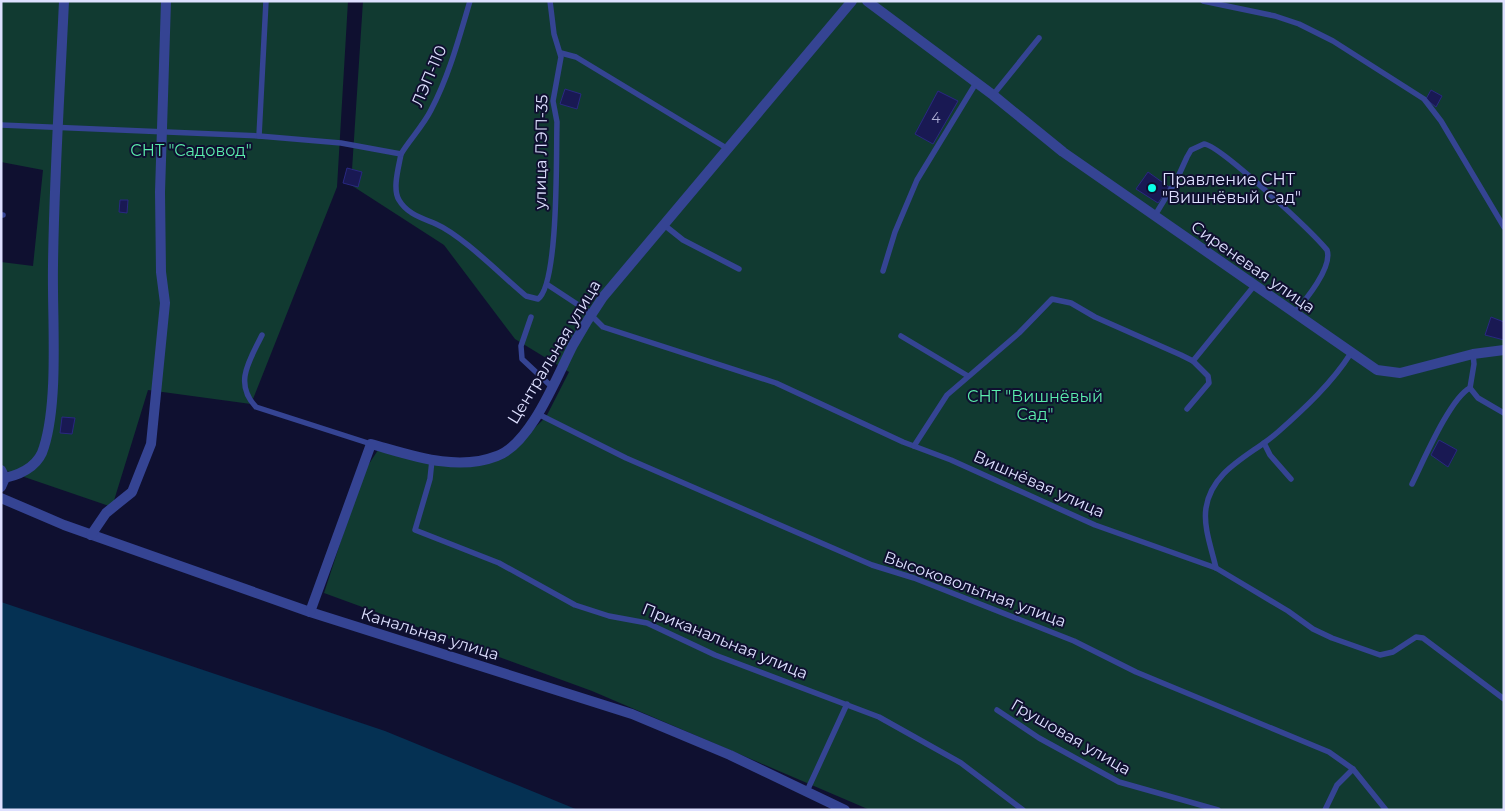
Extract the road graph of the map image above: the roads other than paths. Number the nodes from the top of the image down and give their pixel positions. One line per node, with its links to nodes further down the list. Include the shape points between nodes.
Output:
1 (64, 1): 14 (street)
2 (166, 1): 15 (street)
3 (266, 1): 16 (lane)
4 (470, 1): 18 (lane, ЛЭП-110, via 431,112)
5 (550, 1): 10 (lane, улица ЛЭП-35, via 554,34)
6 (852, 1): 17 (street, Центральная улица)
7 (867, 1): 11 (street, Сиреневая улица)
8 (1203, 1): 21 (lane, via 1298,24 1333,41 1424,99 1441,121)
9 (1039, 38): 12 (lane)
10 (561, 53): 17 (lane, via 576,57); 24 (lane, улица ЛЭП-35, via 553,102 557,122 553,244)
11 (976, 83): 12 (street, Сиреневая улица); 23 (lane, via 917,180)
12 (993, 95): 19 (street, Сиреневая улица, via 1063,152)
13 (1, 125): 14 (lane)
14 (58, 129): 15 (lane); 45 (street, via 50,414 40,458 21,473)
15 (162, 133): 16 (lane); 49 (street, via 161,272 165,303 150,451 132,492 106,513)
16 (259, 136): 18 (lane, via 341,143)
17 (728, 149): 20 (street, Центральная улица)
18 (401, 154): 24 (lane, via 396,189 397,198 403,205 416,216 450,231 526,296 541,297)
19 (1154, 217): 25 (street, Сиреневая улица); 26 (lane, via 1178,180 1192,150 1204,144 1214,148 1327,250 1325,269)
20 (663, 224): 22 (lane, via 684,240); 27 (street, Центральная улица)
21 (1504, 227)
22 (739, 269)
23 (883, 271)
24 (548, 285): 27 (lane, Вишнёвая улица)
25 (1254, 286): 26 (street, Сиреневая улица); 34 (lane)
26 (1294, 314): 32 (street, Сиреневая улица)
27 (591, 315): 36 (street, Центральная улица); 43 (lane, Вишнёвая улица, via 598,324 613,331 776,383)
28 (531, 317): 36 (lane, via 521,346 522,359)
29 (262, 335): 42 (lane, via 245,375 245,390 256,407)
30 (901, 336): 35 (lane)
31 (1504, 350): 33 (street, Сиреневая улица)
32 (1351, 353): 33 (street, Сиреневая улица, via 1377,370 1393,374); 41 (lane, via 1316,396)
33 (1473, 354): 37 (lane)
34 (1193, 361): 35 (lane, via 1094,317 1071,302 1052,299 1019,333); 38 (lane, via 1206,373 1209,382)
35 (968, 376): 43 (lane, via 941,402)
36 (552, 387): 40 (street, Центральная улица)
37 (1470, 388): 39 (lane, via 1478,398); 47 (lane, via 1462,393 1437,432)
38 (1187, 409)
39 (1504, 413)
40 (538, 414): 44 (street, Центральная улица, via 521,436 498,456 465,462); 55 (lane, Высоковольтная улица, via 626,458 872,565 914,578 1074,641 1136,672 1329,752)
41 (1264, 443): 46 (lane); 50 (lane, via 1225,472 1209,497 1205,516)
42 (371, 444): 44 (street, Центральная улица); 51 (street)
43 (914, 446): 50 (lane, Вишнёвая улица, via 1095,525)
44 (432, 460): 53 (lane, Приканальная улица, via 430,479 415,530 499,563 575,605 647,623 715,654)
45 (2, 478)
46 (1291, 479)
47 (1412, 484)
48 (1, 498): 49 (street, Канальная улица)
49 (91, 535): 51 (street, Канальная улица)
50 (1216, 568): 52 (lane, Вишнёвая улица, via 1313,629 1373,654 1388,654 1413,639 1423,638)
51 (310, 612): 56 (street, Канальная улица, via 632,714)
52 (1504, 699)
53 (847, 704): 56 (lane); 58 (lane, Приканальная улица, via 879,717 940,750)
54 (997, 710): 59 (lane, Грушовая улица, via 1039,738 1119,782)
55 (1353, 769): 60 (lane, via 1337,785); 61 (lane, Высоковольтная улица)
56 (807, 791): 57 (street, Канальная улица)
57 (845, 810)
58 (1023, 810)
59 (1218, 810)
60 (1325, 810)
61 (1386, 810)

